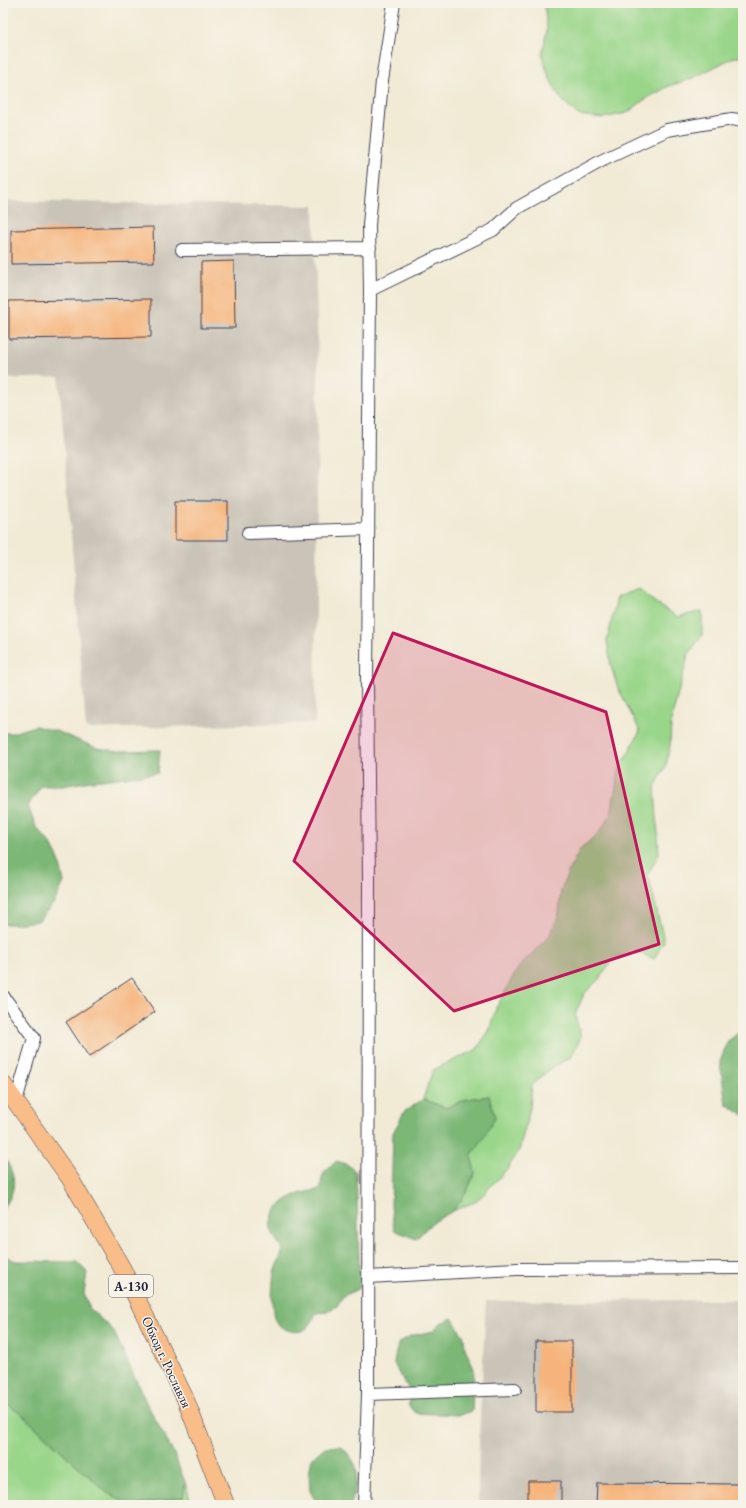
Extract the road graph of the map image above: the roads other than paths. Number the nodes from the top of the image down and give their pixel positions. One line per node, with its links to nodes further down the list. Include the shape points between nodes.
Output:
1 (394, 3): 3 (street, via 382,81 369,225)
2 (743, 121): 5 (street, via 732,119 667,130 603,160 517,208 493,230)
3 (370, 248): 4 (street); 5 (street)
4 (182, 250)
5 (370, 290): 6 (street)
6 (368, 529): 7 (street); 12 (street)
7 (248, 533)
8 (3, 996): 10 (street, via 34,1038)
9 (3, 1084): 10 (highway, Обход г. Рославля / А-130)
10 (16, 1101): 15 (highway, Обход г. Рославля / А-130, via 72,1180 122,1268 185,1398)
11 (743, 1268): 12 (street, via 517,1269)
12 (368, 1277): 14 (street)
13 (515, 1389): 14 (street)
14 (368, 1394): 16 (street)
15 (226, 1505)
16 (364, 1505)

